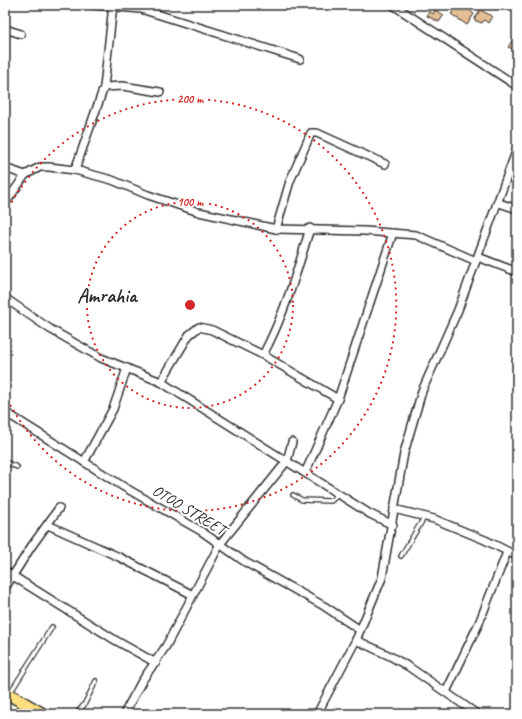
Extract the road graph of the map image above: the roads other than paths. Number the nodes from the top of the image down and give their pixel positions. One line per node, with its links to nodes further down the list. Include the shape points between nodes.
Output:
1 (94, 5): 2 (street)
2 (113, 5): 6 (street, via 141,10); 8 (street)
3 (393, 5): 7 (street)
4 (5, 29): 5 (street)
5 (21, 34)
6 (300, 59)
7 (517, 86)
8 (104, 87): 9 (street, via 123,86); 13 (street)
9 (160, 92)
10 (517, 149): 15 (street)
11 (385, 164): 19 (street, via 317,133 311,134 290,181)
12 (5, 168): 14 (street)
13 (75, 170): 14 (street, via 40,167); 19 (street, via 112,180 199,212)
14 (25, 175): 16 (street)
15 (499, 203): 17 (street); 21 (street)
16 (5, 204)
17 (517, 209)
18 (310, 228): 19 (street); 20 (street); 24 (street, via 290,296)
19 (276, 229)
20 (393, 233): 21 (street, via 416,235); 27 (street)
21 (477, 259): 22 (street); 38 (street, via 458,310 422,391 404,453)
22 (517, 272)
23 (5, 298): 25 (street, via 88,351)
24 (263, 355): 26 (street, via 212,330 199,327 189,335); 27 (street)
25 (127, 368): 26 (street); 32 (street, via 113,409)
26 (161, 382): 30 (street)
27 (338, 399): 34 (street)
28 (5, 412): 32 (street, OTOO STREET)
29 (292, 442): 30 (street)
30 (287, 461): 34 (street); 42 (street)
31 (5, 462): 33 (lane)
32 (84, 462): 42 (street, OTOO STREET)
33 (17, 466)
34 (305, 473): 35 (street)
35 (339, 494): 36 (lane, via 331,501 302,500); 41 (street)
36 (293, 495)
37 (60, 508): 40 (street)
38 (394, 509): 39 (street); 41 (street)
39 (425, 516): 43 (street, via 485,540); 44 (lane)
40 (48, 525): 47 (street); 49 (street)
41 (393, 525): 51 (street, via 382,578)
42 (220, 544): 49 (street); 51 (street, OTOO STREET, via 245,562 324,606)
43 (507, 552): 45 (street); 55 (street, via 479,623)
44 (401, 556)
45 (517, 556)
46 (5, 571): 47 (street)
47 (12, 575): 48 (street); 53 (street)
48 (5, 588)
49 (193, 595): 53 (street)
50 (52, 627): 56 (lane)
51 (360, 630): 52 (street)
52 (356, 640): 55 (street, via 390,656); 60 (street)
53 (156, 663): 59 (street, via 142,681)
54 (96, 681): 58 (lane, via 84,705)
55 (446, 692): 61 (street)
56 (7, 693): 57 (main road)
57 (43, 714)
58 (76, 714)
59 (124, 714)
60 (316, 714)
61 (477, 714)

